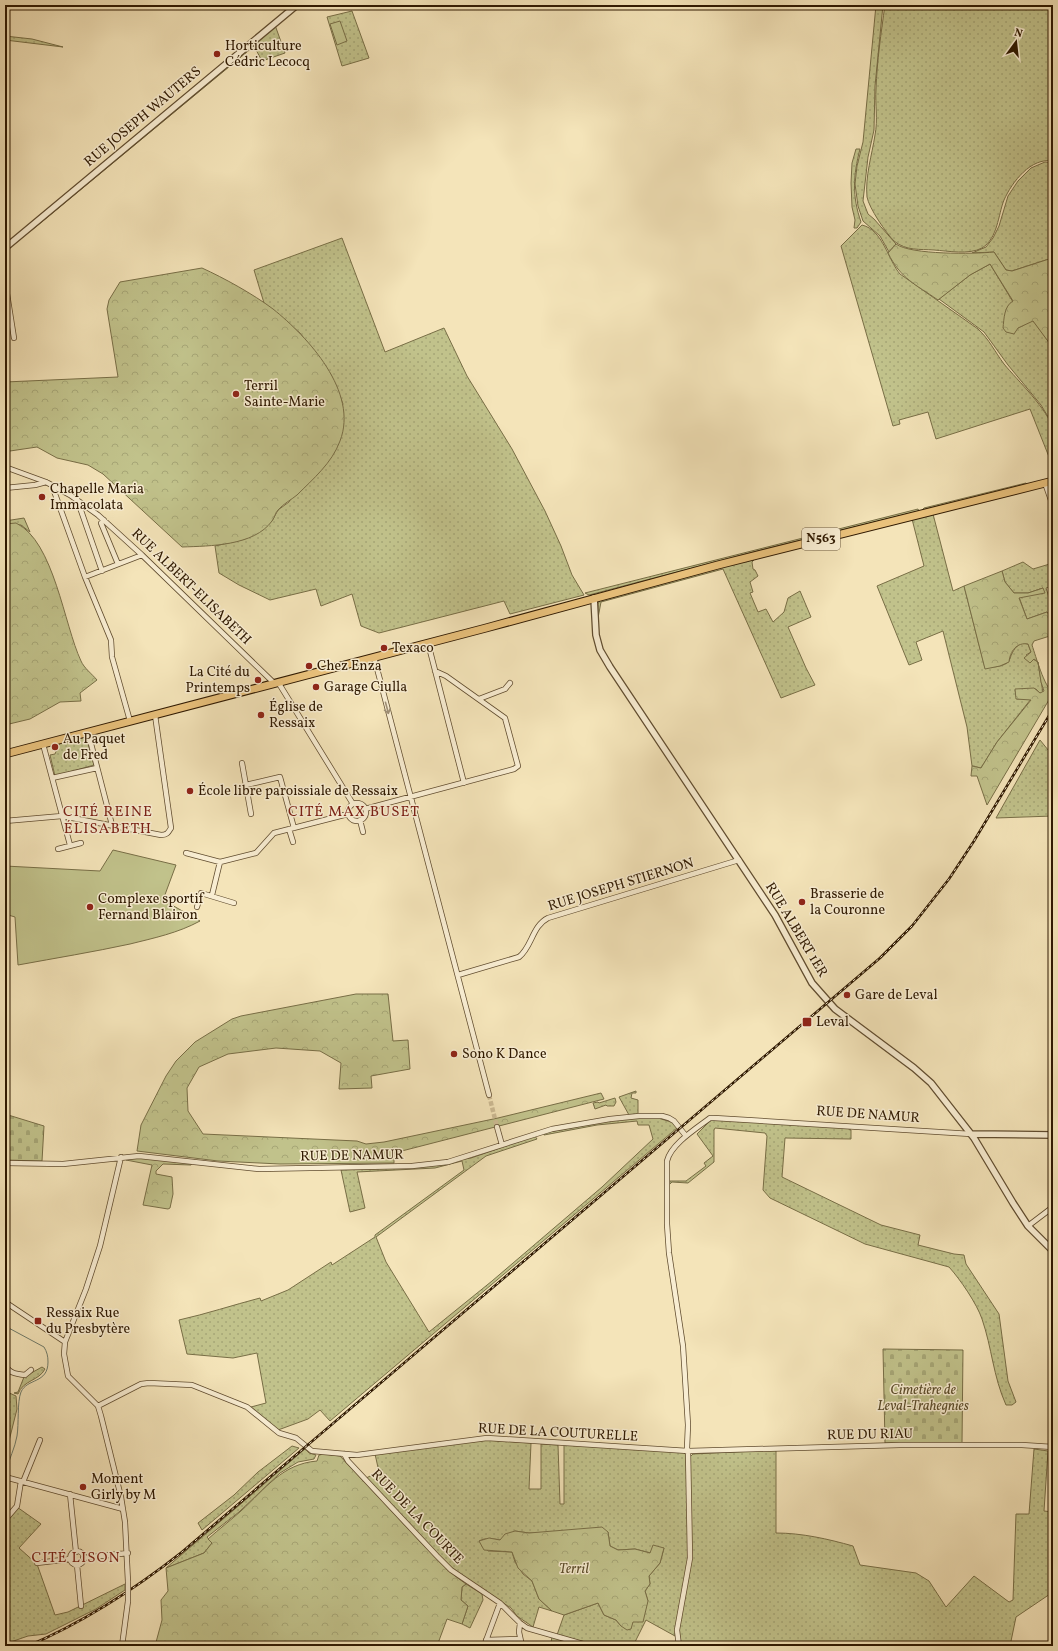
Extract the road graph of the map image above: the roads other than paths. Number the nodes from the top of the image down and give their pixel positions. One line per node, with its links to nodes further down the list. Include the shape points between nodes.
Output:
1 (297, 5): 2 (street, RUE JOSEPH WAUTERS)
2 (5, 248)
3 (5, 281): 4 (street)
4 (14, 338)
5 (5, 466): 6 (street, RUE ALBERT-ELISABETH)
6 (46, 482): 8 (street, RUE ALBERT-ELISABETH); 9 (street)
7 (1049, 482): 11 (street); 17 (main road, N563)
8 (54, 486): 10 (street, RUE ALBERT-ELISABETH); 16 (street)
9 (5, 488)
10 (77, 499): 12 (street, RUE ALBERT-ELISABETH); 15 (street)
11 (1053, 506)
12 (104, 520): 13 (street, RUE ALBERT-ELISABETH); 14 (street, via 101,523)
13 (142, 555): 14 (street); 21 (street, RUE ALBERT-ELISABETH)
14 (118, 564): 15 (street)
15 (102, 571): 16 (street)
16 (85, 577): 25 (street, via 111,640 112,657)
17 (592, 599): 18 (main road, N563); 50 (street, RUE ALBERT 1ER, via 600,650)
18 (428, 643): 19 (main road, N563); 20 (street)
19 (374, 657): 21 (main road, N563); 34 (street, one-way to 34)
20 (435, 671): 23 (street); 32 (street)
21 (276, 683): 24 (main road, N563); 35 (street, RUE ALBERT-ELISABETH)
22 (510, 684): 23 (street, via 505,689)
23 (479, 699): 32 (street, via 505,718 518,764 514,769)
24 (155, 715): 25 (main road, N563); 42 (street, via 171,828 166,835 161,835)
25 (130, 721): 26 (main road, N563)
26 (88, 732): 27 (main road, N563); 30 (street)
27 (43, 744): 28 (main road, N563); 31 (street)
28 (5, 754)
29 (242, 764): 33 (street)
30 (97, 768): 31 (street); 42 (street)
31 (52, 778): 39 (street)
32 (464, 783): 34 (street)
33 (246, 785): 37 (street); 43 (street, via 280,778)
34 (410, 797): 36 (street); 55 (street)
35 (354, 804): 36 (street, via 361,804); 38 (street, via 349,808)
36 (365, 810): 40 (street)
37 (251, 814)
38 (348, 814): 40 (street, via 352,819); 43 (street)
39 (62, 816): 41 (street); 42 (street); 47 (street)
40 (360, 820): 44 (street)
41 (5, 821)
42 (112, 826)
43 (291, 829): 46 (street); 51 (street, via 270,835 256,853)
44 (362, 832)
45 (81, 842): 47 (street)
46 (293, 842)
47 (70, 845): 48 (street)
48 (58, 849)
49 (186, 853): 51 (street)
50 (739, 860): 55 (street, RUE JOSEPH STIERNON, via 548,918 539,924 519,957); 58 (street, RUE ALBERT 1ER, via 776,915 806,975 826,1000 931,1083)
51 (220, 862): 52 (street)
52 (212, 895): 53 (street); 54 (street, via 201,893)
53 (234, 903)
54 (197, 906)
55 (458, 975): 56 (street)
56 (489, 1095)
57 (497, 1127): 61 (street)
58 (971, 1134): 59 (street, RUE DE NAMUR); 60 (street, RUE DE NAMUR, via 710,1118); 65 (street, RUE ALBERT 1ER)
59 (1053, 1135)
60 (686, 1136): 61 (street, RUE DE NAMUR, via 674,1121 668,1118 638,1116 610,1118 552,1129); 74 (street, RUE DE NAMUR, via 668,1157 667,1210 669,1253 683,1346)
61 (502, 1145): 62 (street, RUE DE NAMUR, via 448,1162 385,1168 259,1169 147,1156)
62 (121, 1157): 63 (street, RUE DE NAMUR, via 63,1164); 68 (street, via 100,1246 82,1300)
63 (5, 1164)
64 (1053, 1207): 65 (street)
65 (1028, 1226): 66 (street, RUE ALBERT 1ER)
66 (1053, 1251)
67 (5, 1302): 68 (street)
68 (64, 1342): 71 (street, via 68,1376)
69 (5, 1364): 70 (street, via 9,1371 18,1374 25,1375)
70 (31, 1370)
71 (98, 1406): 75 (street, RUE DE LA COUTURELLE, via 140,1384 149,1382 192,1385 247,1407 279,1433 296,1438 309,1449); 79 (street)
72 (40, 1440): 77 (street)
73 (1053, 1447): 74 (street, RUE DU RIAU, via 1022,1444 907,1444)
74 (688, 1452): 75 (street, RUE DE LA COUTURELLE, via 487,1438 364,1454); 96 (street, RUE DE NAMUR, via 690,1558 678,1625)
75 (344, 1454): 87 (street, RUE DE LA COURTE, via 437,1556 458,1576)
76 (5, 1477): 77 (street)
77 (22, 1482): 78 (street); 80 (street, via 17,1506)
78 (70, 1494): 79 (street); 81 (street)
79 (123, 1509): 82 (street)
80 (5, 1520)
81 (76, 1552): 83 (street, via 80,1552); 84 (street, via 71,1554)
82 (128, 1553): 83 (street); 92 (street, bridge, via 128,1601)
83 (83, 1558): 86 (street)
84 (70, 1559): 85 (street); 86 (street)
85 (37, 1563)
86 (77, 1565): 88 (street)
87 (500, 1603): 89 (street, RUE DE LA COURTE); 91 (street)
88 (81, 1606)
89 (520, 1624): 90 (street); 95 (street, RUE DE LA COURTE)
90 (520, 1639): 91 (street); 94 (street)
91 (486, 1640): 93 (street)
92 (122, 1646)
93 (484, 1646)
94 (522, 1646)
95 (590, 1646)
96 (678, 1646)

